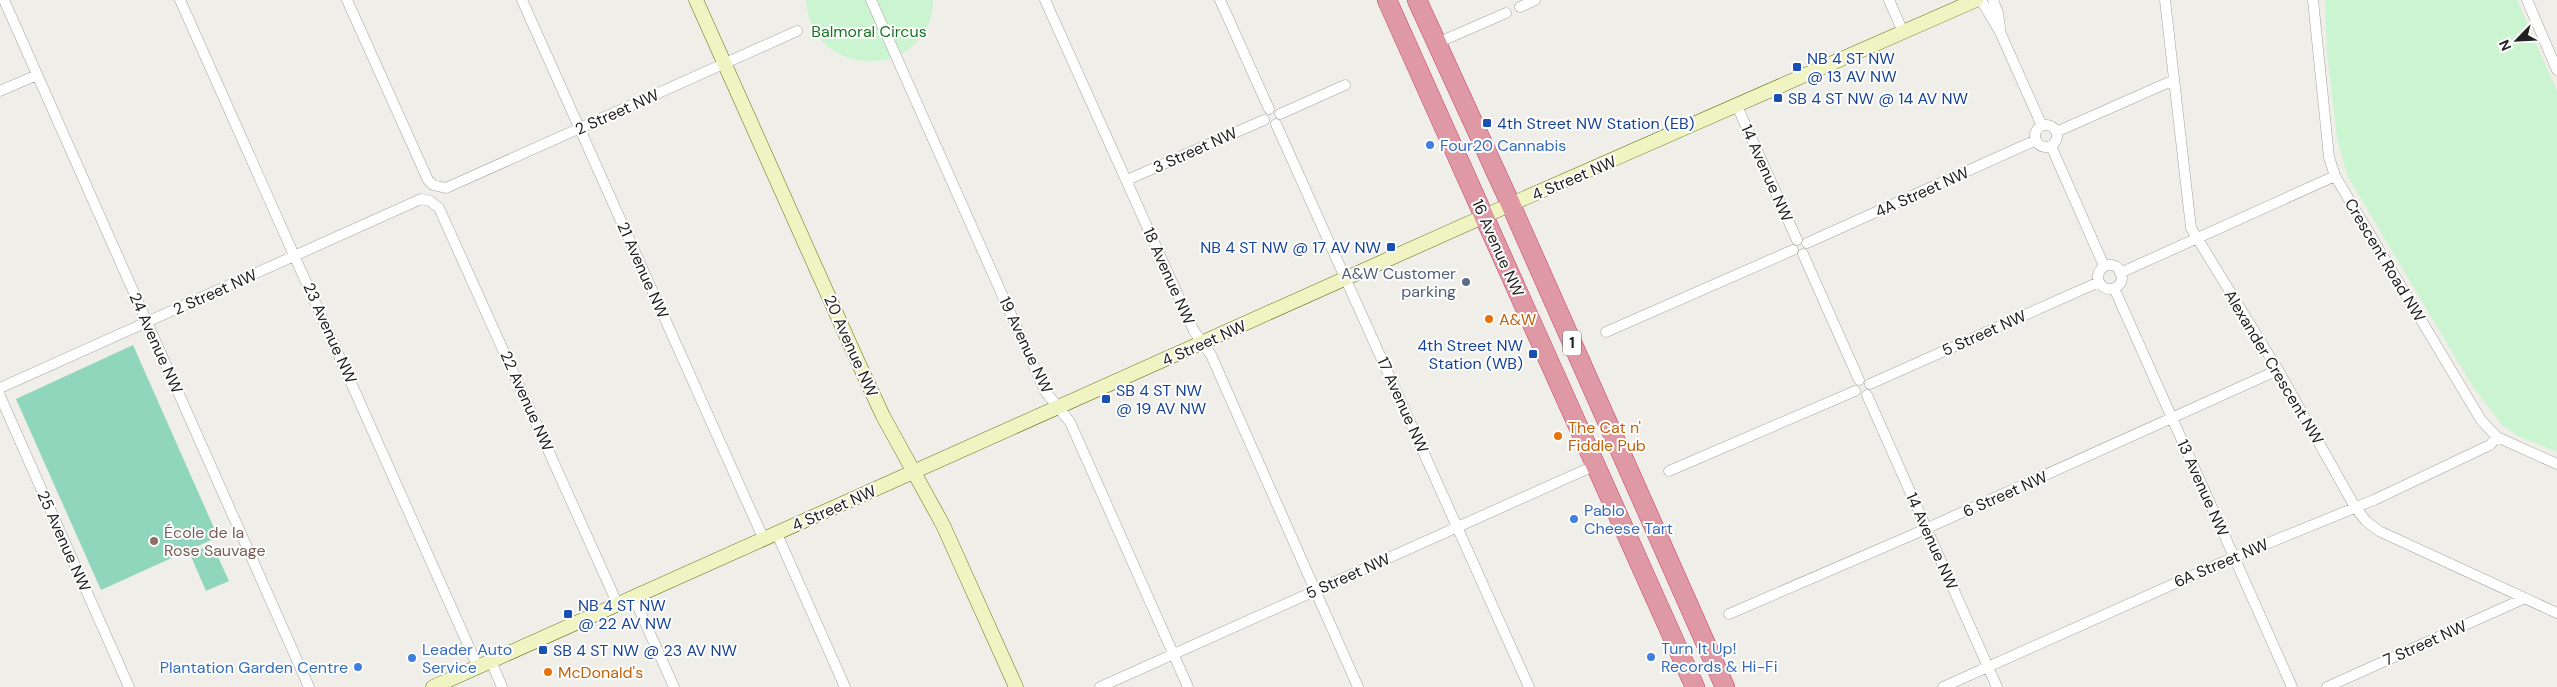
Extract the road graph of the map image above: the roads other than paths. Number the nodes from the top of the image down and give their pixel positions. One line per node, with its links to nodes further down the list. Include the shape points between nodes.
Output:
1 (4, 0): 27 (street, 24 Avenue NW)
2 (180, 0): 47 (street, 23 Avenue NW)
3 (348, 0): 36 (street, 2 Street NW, via 428,180 436,186 446,188)
4 (522, 0): 36 (street, 21 Avenue NW)
5 (696, 0): 25 (street, 20 Avenue NW)
6 (871, 0): 63 (street, 19 Avenue NW, via 1045,391)
7 (1045, 0): 41 (street, 18 Avenue NW)
8 (1220, 0): 32 (street)
9 (1387, 0): 44 (highway, 16 Avenue NW / 1)
10 (1417, 0): 24 (highway, 16 Avenue NW / 1)
11 (1535, 0): 19 (street)
12 (1889, 0): 22 (street)
13 (1976, 0): 22 (street, 4 Street NW)
14 (1981, 0): 23 (street)
15 (1993, 0): 23 (street)
16 (2165, 0): 28 (street, Alexander Crescent NW)
17 (2313, 0): 40 (street, Crescent Road NW, via 2329,157)
18 (2526, 0): 26 (street)
19 (1520, 7)
20 (1506, 13): 24 (street)
21 (797, 31): 25 (street, 2 Street NW)
22 (1904, 32): 31 (street, 4 Street NW)
23 (2000, 32): 35 (street)
24 (1437, 43): 43 (highway, 16 Avenue NW / 1)
25 (725, 64): 36 (street, 2 Street NW); 69 (street, 20 Avenue NW, via 858,362)
26 (2557, 70)
27 (37, 75): 30 (street); 53 (street, 24 Avenue NW)
28 (2174, 80): 37 (street); 45 (street, Alexander Crescent NW, via 2191,225)
29 (1345, 85): 33 (street)
30 (0, 91)
31 (1737, 106): 43 (street, 4 Street NW); 46 (street, 14 Avenue NW)
32 (1269, 109): 33 (street, via 1276,109); 34 (street)
33 (1278, 119): 34 (street, via 1269,124); 50 (street, 17 Avenue NW)
34 (1264, 120): 41 (street, 3 Street NW)
35 (2042, 126): 37 (street, via 2049,125); 38 (street, via 2036,133)
36 (579, 129): 73 (street, 21 Avenue NW)
37 (2056, 132): 39 (street, via 2057,138)
38 (2036, 140): 39 (street, via 2042,146); 46 (street, 4A Street NW)
39 (2051, 146): 48 (street)
40 (2335, 176): 45 (street); 65 (street, Crescent Road NW, via 2460,388 2481,420)
41 (1127, 180): 55 (street, 18 Avenue NW)
42 (430, 201): 47 (street, 2 Street NW, via 421,199); 78 (street, 22 Avenue NW, via 440,208)
43 (1511, 205): 44 (street, 4 Street NW); 96 (highway, 16 Avenue NW / 1)
44 (1485, 218): 50 (street, 4 Street NW); 67 (highway, 16 Avenue NW / 1)
45 (2197, 238): 49 (street); 56 (street, Alexander Crescent NW)
46 (1800, 247): 54 (street, 4A Street NW); 57 (street, 14 Avenue NW)
47 (295, 256): 53 (street, 2 Street NW); 82 (street, 23 Avenue NW)
48 (2104, 266): 49 (street, via 2112,266); 51 (street, via 2098,275)
49 (2120, 273): 52 (street, via 2120,283)
50 (1346, 280): 55 (street, 4 Street NW); 71 (street, 17 Avenue NW)
51 (2099, 282): 52 (street, via 2107,289); 58 (street, 5 Street NW)
52 (2114, 288): 64 (street, 13 Avenue NW)
53 (147, 322): 59 (street, 2 Street NW); 85 (street, 24 Avenue NW)
54 (1606, 332)
55 (1202, 344): 63 (street, 4 Street NW); 75 (street, 18 Avenue NW, via 1211,355)
56 (2278, 370): 64 (street, 6 Street NW); 70 (street, Alexander Crescent NW)
57 (1859, 380): 58 (street, via 1864,379); 60 (street)
58 (1870, 384): 61 (street)
59 (0, 388)
60 (1855, 391): 61 (street, via 1858,395); 68 (street)
61 (1867, 395): 72 (street, 14 Avenue NW)
62 (0, 396): 84 (street, 25 Avenue NW)
63 (1060, 408): 69 (street, 4 Street NW); 81 (street, 19 Avenue NW, via 1070,422)
64 (2172, 419): 72 (street, 6 Street NW); 74 (street, 13 Avenue NW)
65 (2497, 437): 66 (street, Crescent Road NW); 70 (street, 6A Street NW, via 2490,445)
66 (2557, 464)
67 (1596, 465): 71 (street, 5 Street NW); 95 (highway, 16 Avenue NW / 1)
68 (1669, 471)
69 (913, 472): 73 (street, 4 Street NW); 90 (street, 20 Avenue NW, via 943,525)
70 (2355, 507): 74 (street, 6A Street NW); 77 (street, Alexander Crescent NW, via 2379,531)
71 (1458, 528): 75 (street, 5 Street NW); 94 (street, 17 Avenue NW)
72 (1926, 529): 80 (street, 6 Street NW); 83 (street, 14 Avenue NW)
73 (770, 537): 76 (street, 4 Street NW); 89 (street, 21 Avenue NW)
74 (2234, 557): 83 (street, 6A Street NW); 99 (street, 13 Avenue NW)
75 (1315, 591): 81 (street, 5 Street NW); 93 (street, 18 Avenue NW)
76 (634, 598): 78 (street, 4 Street NW); 88 (street)
77 (2523, 599): 79 (street, Alexander Crescent NW); 100 (street, 7 Street NW)
78 (618, 605): 82 (street, 4 Street NW)
79 (2557, 613)
80 (1729, 614)
81 (1173, 654): 91 (street, 5 Street NW); 92 (street, 19 Avenue NW)
82 (484, 664): 86 (street, 4 Street NW); 87 (street, 23 Avenue NW)
83 (1988, 666): 97 (street, 6A Street NW); 98 (street, 14 Avenue NW)
84 (129, 687)
85 (309, 687)
86 (433, 687)
87 (502, 687)
88 (674, 687)
89 (845, 687)
90 (1016, 687)
91 (1100, 687)
92 (1188, 687)
93 (1358, 687)
94 (1529, 687)
95 (1695, 687)
96 (1725, 687)
97 (1943, 687)
98 (1997, 687)
99 (2292, 687)
100 (2327, 687)

